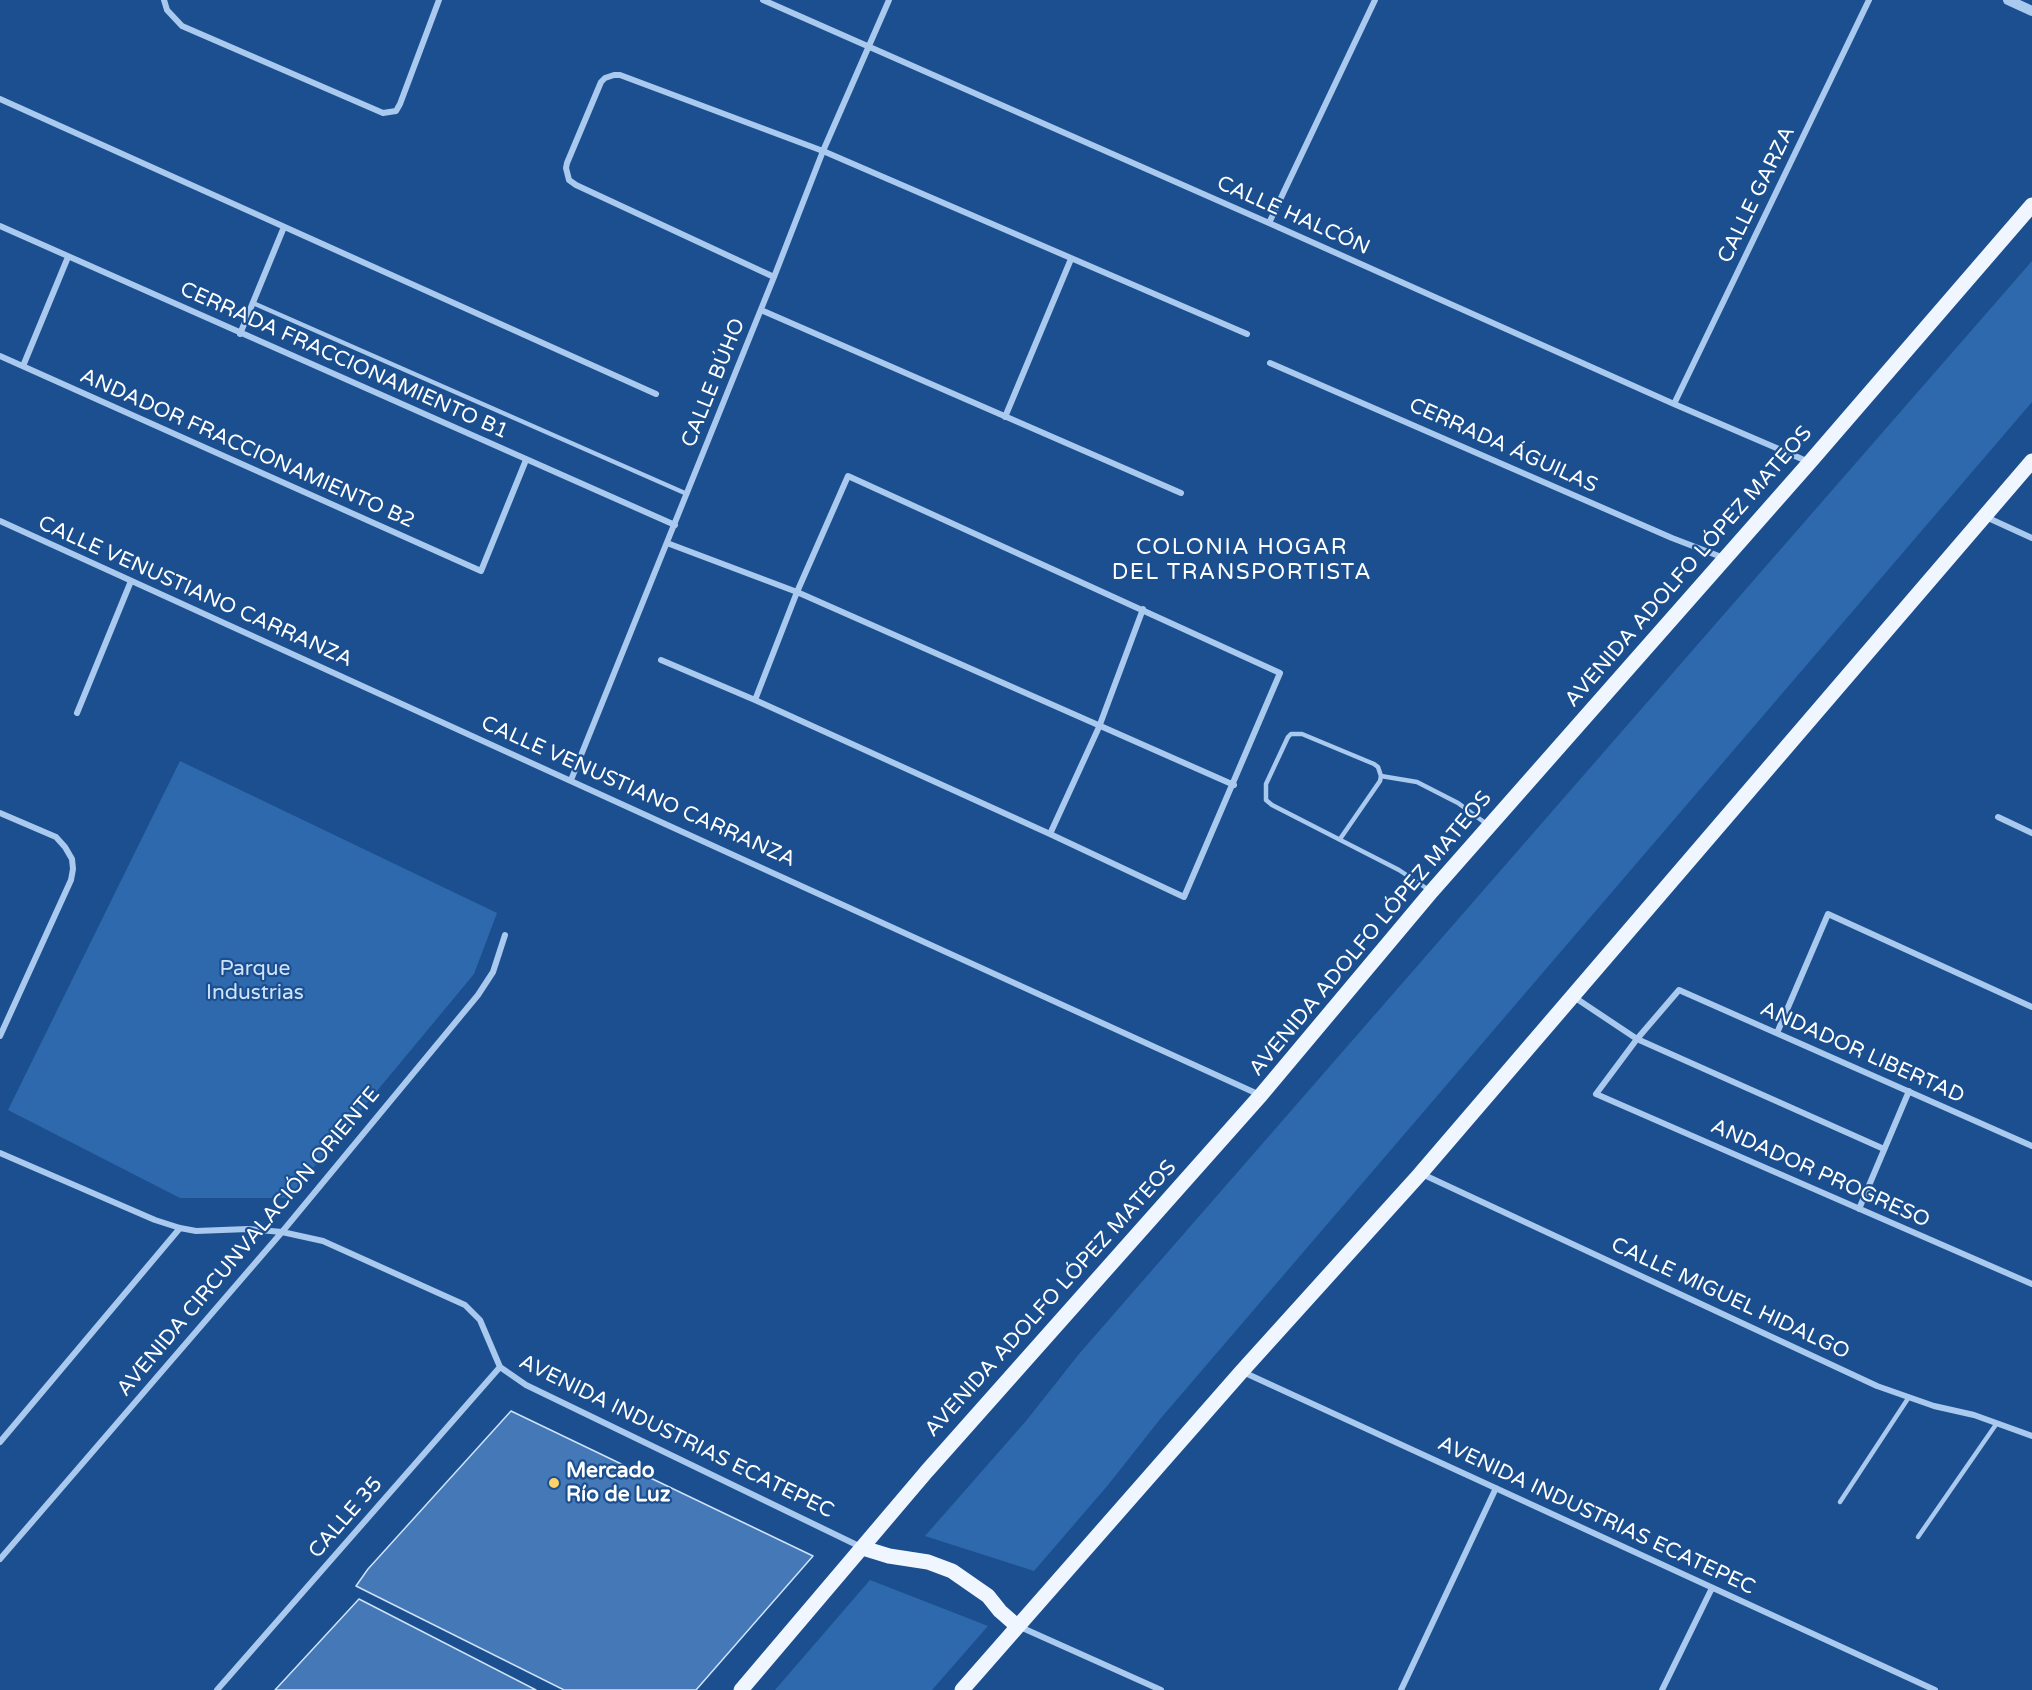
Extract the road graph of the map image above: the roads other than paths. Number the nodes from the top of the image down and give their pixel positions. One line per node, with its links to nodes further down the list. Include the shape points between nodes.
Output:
1 (164, 0): 2 (street, via 166,10 182,26 382,113 396,111 400,105)
2 (439, 0)
3 (763, 0): 9 (street, CALLE HALCÓN)
4 (889, 0): 9 (street, CALLE BÚHO)
5 (1375, 0): 13 (street)
6 (1869, 0): 27 (street, CALLE GARZA)
7 (2008, 0): 8 (street)
8 (2032, 11)
9 (868, 46): 11 (street, CALLE BÚHO); 13 (street, CALLE HALCÓN)
10 (0, 99): 15 (street)
11 (823, 151): 17 (street); 18 (street, CALLE BÚHO); 18 (street, via 614,75 601,82 567,163 567,176 576,185)
12 (2032, 205): 31 (main road, AVENIDA ADOLFO LÓPEZ MATEOS)
13 (1269, 223): 27 (street, CALLE HALCÓN)
14 (0, 226): 16 (street, CERRADA FRACCIONAMIENTO B1)
15 (284, 227): 19 (street); 26 (street)
16 (68, 257): 21 (street, CERRADA FRACCIONAMIENTO B1); 25 (street)
17 (1071, 258): 22 (street); 28 (street)
18 (774, 278): 20 (street, CALLE BÚHO)
19 (253, 303): 21 (street); 33 (lane)
20 (761, 310): 28 (street); 33 (street, CALLE BÚHO)
21 (240, 334): 29 (street, CERRADA FRACCIONAMIENTO B1)
22 (1247, 334)
23 (0, 356): 25 (street, ANDADOR FRACCIONAMIENTO B2)
24 (1270, 363): 39 (street, CERRADA ÁGUILAS)
25 (23, 366): 29 (street, ANDADOR FRACCIONAMIENTO B2, via 481,571)
26 (656, 394)
27 (1674, 404): 31 (street, CALLE HALCÓN)
28 (1005, 417): 32 (street)
29 (526, 460): 36 (street, CERRADA FRACCIONAMIENTO B1)
30 (2032, 461): 34 (main road)
31 (1810, 462): 39 (main road, AVENIDA ADOLFO LÓPEZ MATEOS)
32 (1181, 493)
33 (687, 494): 36 (street, CALLE BÚHO)
34 (1984, 516): 37 (street); 58 (main road)
35 (0, 521): 40 (street, CALLE VENUSTIANO CARRANZA)
36 (675, 525): 38 (street, CALLE BÚHO)
37 (2032, 538)
38 (667, 543): 41 (street); 48 (street, CALLE BÚHO)
39 (1724, 558): 52 (main road, AVENIDA ADOLFO LÓPEZ MATEOS)
40 (131, 581): 45 (street); 48 (street, CALLE VENUSTIANO CARRANZA)
41 (797, 592): 42 (street, via 848,476); 44 (street); 46 (street)
42 (1143, 609): 46 (street); 49 (street, via 1280,673)
43 (661, 660): 44 (street)
44 (755, 700): 54 (street)
45 (77, 713)
46 (1099, 727): 49 (street); 54 (street)
47 (1381, 776): 52 (lane, via 1417,782 1458,803); 55 (lane); 55 (lane, via 1374,764 1302,734 1288,737 1266,784 1266,800)
48 (571, 780): 64 (street, CALLE VENUSTIANO CARRANZA)
49 (1233, 785): 54 (street, via 1184,897)
50 (0, 813): 61 (street, via 56,837 72,860 73,869)
51 (1998, 817): 53 (street)
52 (1490, 826): 56 (main road, AVENIDA ADOLFO LÓPEZ MATEOS)
53 (2032, 833)
54 (1050, 834)
55 (1340, 839): 56 (lane)
56 (1432, 891): 64 (main road, AVENIDA ADOLFO LÓPEZ MATEOS)
57 (505, 935): 71 (street, AVENIDA CIRCUNVALACIÓN ORIENTE, via 493,972 478,995)
58 (1573, 996): 62 (street); 68 (main road)
59 (2032, 1007): 60 (street, via 1828,914)
60 (1778, 1033): 62 (street, ANDADOR LIBERTAD, via 1679,990); 63 (street, ANDADOR LIBERTAD)
61 (0, 1036)
62 (1637, 1039): 66 (street); 69 (street, ANDADOR PROGRESO, via 1596,1094)
63 (1909, 1090): 65 (street, ANDADOR LIBERTAD); 66 (street)
64 (1261, 1095): 82 (main road, AVENIDA ADOLFO LÓPEZ MATEOS)
65 (2032, 1146)
66 (1884, 1149): 69 (street)
67 (0, 1153): 70 (street, AVENIDA INDUSTRIAS ECATEPEC)
68 (1420, 1174): 74 (main road); 75 (street, CALLE MIGUEL HIDALGO, via 1877,1386)
69 (1859, 1209): 72 (street, ANDADOR PROGRESO)
70 (180, 1228): 71 (street, AVENIDA INDUSTRIAS ECATEPEC); 78 (street)
71 (282, 1232): 73 (street, AVENIDA INDUSTRIAS ECATEPEC, via 323,1241 465,1305 480,1320); 83 (street, AVENIDA CIRCUNVALACIÓN ORIENTE)
72 (2032, 1284)
73 (500, 1367): 82 (street, AVENIDA INDUSTRIAS ECATEPEC, via 526,1385); 86 (street, CALLE 35)
74 (1242, 1371): 79 (street, AVENIDA INDUSTRIAS ECATEPEC); 85 (main road)
75 (1909, 1397): 76 (street, CALLE MIGUEL HIDALGO); 80 (lane)
76 (1996, 1423): 77 (street, CALLE MIGUEL HIDALGO); 81 (lane)
77 (2032, 1436)
78 (0, 1442)
79 (1496, 1488): 84 (street, AVENIDA INDUSTRIAS ECATEPEC); 90 (street)
80 (1840, 1502)
81 (1917, 1538)
82 (863, 1548): 85 (main road, via 952,1571 988,1596); 87 (main road, AVENIDA ADOLFO LÓPEZ MATEOS)
83 (0, 1559)
84 (1712, 1588): 91 (street); 92 (street, AVENIDA INDUSTRIAS ECATEPEC)
85 (1017, 1626): 88 (main road); 89 (street)
86 (216, 1690)
87 (741, 1690)
88 (962, 1690)
89 (1161, 1690)
90 (1401, 1690)
91 (1662, 1690)
92 (1933, 1690)

